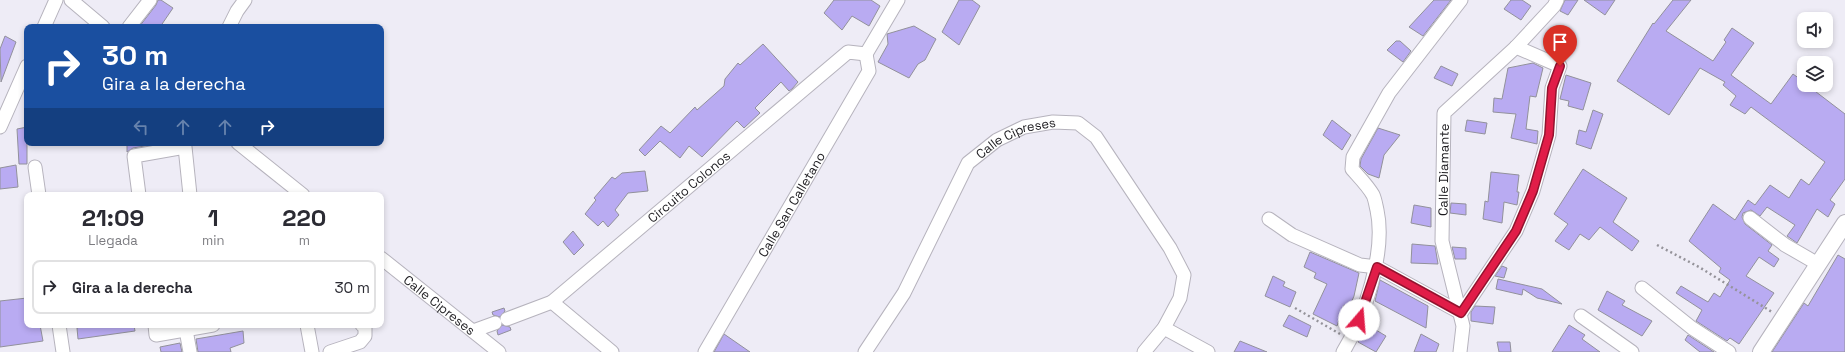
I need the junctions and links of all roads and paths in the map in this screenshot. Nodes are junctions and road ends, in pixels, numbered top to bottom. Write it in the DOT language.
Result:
graph roads {
  1 [pos="56,0"];
  2 [pos="71,0"];
  3 [pos="150,0"];
  4 [pos="246,0"];
  5 [pos="898,0"];
  6 [pos="1461,0"];
  7 [pos="1557,0"];
  8 [pos="45,24"];
  9 [pos="99,24"];
  10 [pos="131,24"];
  11 [pos="230,24"];
  12 [pos="1516,47"];
  13 [pos="866,54"];
  14 [pos="24,73"];
  15 [pos="0,126"];
  16 [pos="242,146"];
  17 [pos="35,167"];
  18 [pos="39,192"];
  19 [pos="139,192"];
  20 [pos="190,192"];
  21 [pos="298,192"];
  22 [pos="1750,218"];
  23 [pos="1269,219"];
  24 [pos="1845,223"];
  25 [pos="1657,245"];
  26 [pos="384,260"];
  27 [pos="1818,264"];
  28 [pos="1377,267"];
  29 [pos="1642,288"];
  30 [pos="552,302"];
  31 [pos="1296,308"];
  32 [pos="1461,313"];
  33 [pos="1581,316"];
  34 [pos="1783,319"];
  35 [pos="58,328"];
  36 [pos="155,328"];
  37 [pos="197,328"];
  38 [pos="308,328"];
  39 [pos="365,328"];
  40 [pos="1164,328"];
  41 [pos="186,330"];
  42 [pos="473,331"];
  43 [pos="1350,340"];
  44 [pos="62,352"];
  45 [pos="190,352"];
  46 [pos="312,352"];
  47 [pos="330,352"];
  48 [pos="499,352"];
  49 [pos="612,352"];
  50 [pos="705,352"];
  51 [pos="865,352"];
  52 [pos="1144,352"];
  53 [pos="1208,352"];
  54 [pos="1343,352"];
  55 [pos="1460,352"];
  56 [pos="1632,352"];
  57 [pos="1729,352"];
  58 [pos="1761,352"];
  1 -- 8 [label="street"];
  2 -- 9 [label="street"];
  3 -- 10 [label="street"];
  4 -- 11 [label="street"];
  5 -- 13 [label="street"];
  6 -- 28 [label="street"];
  7 -- 12 [label="street, Calle Diamante"];
  12 -- 32 [label="street, Calle Diamante"];
  12 -- 32 [label="street"];
  13 -- 30 [label="street, Circuito Colonos"];
  13 -- 50 [label="street, Calle San Calletano"];
  14 -- 15 [label="street"];
  16 -- 21 [label="street"];
  17 -- 18 [label="street"];
  19 -- 20 [label="street"];
  22 -- 27 [label="street"];
  23 -- 28 [label="street"];
  24 -- 27 [label="main road"];
  25 -- 34 [label="path"];
  26 -- 42 [label="street, Calle Cipreses"];
  27 -- 34 [label="main road"];
  28 -- 32 [label="street"];
  28 -- 43 [label="street"];
  29 -- 57 [label="street"];
  30 -- 42 [label="street, Circuito Colonos"];
  30 -- 49 [label="street"];
  31 -- 43 [label="path"];
  32 -- 55 [label="street, Calle Diamante"];
  33 -- 56 [label="street"];
  34 -- 58 [label="main road"];
  35 -- 44 [label="street"];
  36 -- 41 [label="street"];
  37 -- 41 [label="street"];
  38 -- 46 [label="street"];
  39 -- 47 [label="street"];
  40 -- 51 [label="street, Calle Cipreses"];
  40 -- 52 [label="street, Calle Cipreses"];
  40 -- 53 [label="street"];
  41 -- 45 [label="street"];
  42 -- 48 [label="street, Calle Cipreses"];
  43 -- 54 [label="street"];
}
